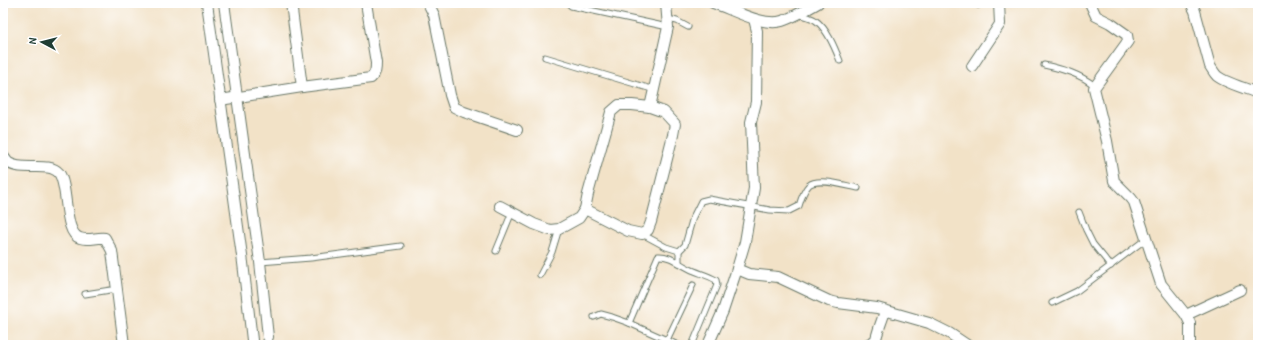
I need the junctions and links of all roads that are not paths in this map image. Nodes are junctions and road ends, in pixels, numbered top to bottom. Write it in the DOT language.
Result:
graph roads {
  1 [pos="207,3"];
  2 [pos="224,3"];
  3 [pos="291,3"];
  4 [pos="366,3"];
  5 [pos="428,3"];
  6 [pos="568,3"];
  7 [pos="666,3"];
  8 [pos="713,3"];
  9 [pos="818,3"];
  10 [pos="1000,3"];
  11 [pos="1090,3"];
  12 [pos="1191,3"];
  13 [pos="798,14"];
  14 [pos="754,19"];
  15 [pos="668,23"];
  16 [pos="688,27"];
  17 [pos="545,57"];
  18 [pos="840,61"];
  19 [pos="1044,65"];
  20 [pos="972,66"];
  21 [pos="1095,86"];
  22 [pos="302,87"];
  23 [pos="655,90"];
  24 [pos="1258,93"];
  25 [pos="238,97"];
  26 [pos="220,100"];
  27 [pos="650,107"];
  28 [pos="517,130"];
  29 [pos="3,156"];
  30 [pos="858,188"];
  31 [pos="500,206"];
  32 [pos="752,207"];
  33 [pos="585,209"];
  34 [pos="512,212"];
  35 [pos="1079,212"];
  36 [pos="560,230"];
  37 [pos="642,234"];
  38 [pos="1146,239"];
  39 [pos="401,246"];
  40 [pos="496,251"];
  41 [pos="679,251"];
  42 [pos="260,262"];
  43 [pos="679,263"];
  44 [pos="243,264"];
  45 [pos="1111,266"];
  46 [pos="737,269"];
  47 [pos="540,275"];
  48 [pos="693,285"];
  49 [pos="117,289"];
  50 [pos="1240,290"];
  51 [pos="85,294"];
  52 [pos="1052,303"];
  53 [pos="885,310"];
  54 [pos="1186,315"];
  55 [pos="594,317"];
  56 [pos="629,323"];
  57 [pos="268,337"];
  58 [pos="252,340"];
  59 [pos="667,340"];
  60 [pos="875,342"];
  61 [pos="124,345"];
  62 [pos="678,345"];
  63 [pos="691,345"];
  64 [pos="708,345"];
  65 [pos="861,345"];
  66 [pos="967,345"];
  67 [pos="1190,345"];
  1 -- 26 [label="street"];
  2 -- 25 [label="street"];
  3 -- 22 [label="street"];
  4 -- 22 [label="street"];
  5 -- 28 [label="street"];
  6 -- 15 [label="lane"];
  7 -- 15 [label="street"];
  8 -- 14 [label="street"];
  9 -- 13 [label="street"];
  10 -- 20 [label="street"];
  11 -- 21 [label="street"];
  12 -- 24 [label="street"];
  13 -- 14 [label="street"];
  13 -- 18 [label="lane"];
  14 -- 32 [label="street"];
  15 -- 16 [label="lane"];
  15 -- 23 [label="street"];
  17 -- 23 [label="lane"];
  19 -- 21 [label="lane"];
  21 -- 38 [label="street"];
  22 -- 25 [label="street"];
  23 -- 27 [label="street"];
  25 -- 26 [label="street"];
  25 -- 42 [label="street"];
  26 -- 44 [label="street"];
  27 -- 33 [label="street"];
  27 -- 37 [label="street"];
  29 -- 49 [label="street"];
  30 -- 32 [label="lane"];
  31 -- 34 [label="street"];
  32 -- 41 [label="lane"];
  32 -- 46 [label="street"];
  33 -- 36 [label="street"];
  33 -- 37 [label="street"];
  34 -- 36 [label="street"];
  34 -- 40 [label="lane"];
  35 -- 45 [label="lane"];
  36 -- 47 [label="lane"];
  37 -- 41 [label="lane"];
  38 -- 45 [label="lane"];
  38 -- 54 [label="street"];
  39 -- 42 [label="lane"];
  41 -- 43 [label="lane"];
  42 -- 44 [label="street"];
  42 -- 57 [label="street"];
  43 -- 56 [label="lane"];
  43 -- 63 [label="lane"];
  44 -- 58 [label="street"];
  45 -- 52 [label="lane"];
  46 -- 53 [label="street"];
  46 -- 64 [label="street"];
  48 -- 59 [label="lane"];
  49 -- 51 [label="lane"];
  49 -- 61 [label="street"];
  50 -- 54 [label="street"];
  53 -- 60 [label="street"];
  53 -- 66 [label="street"];
  54 -- 67 [label="street"];
  55 -- 56 [label="lane"];
  56 -- 59 [label="lane"];
  59 -- 62 [label="lane"];
  60 -- 65 [label="lane"];
}
